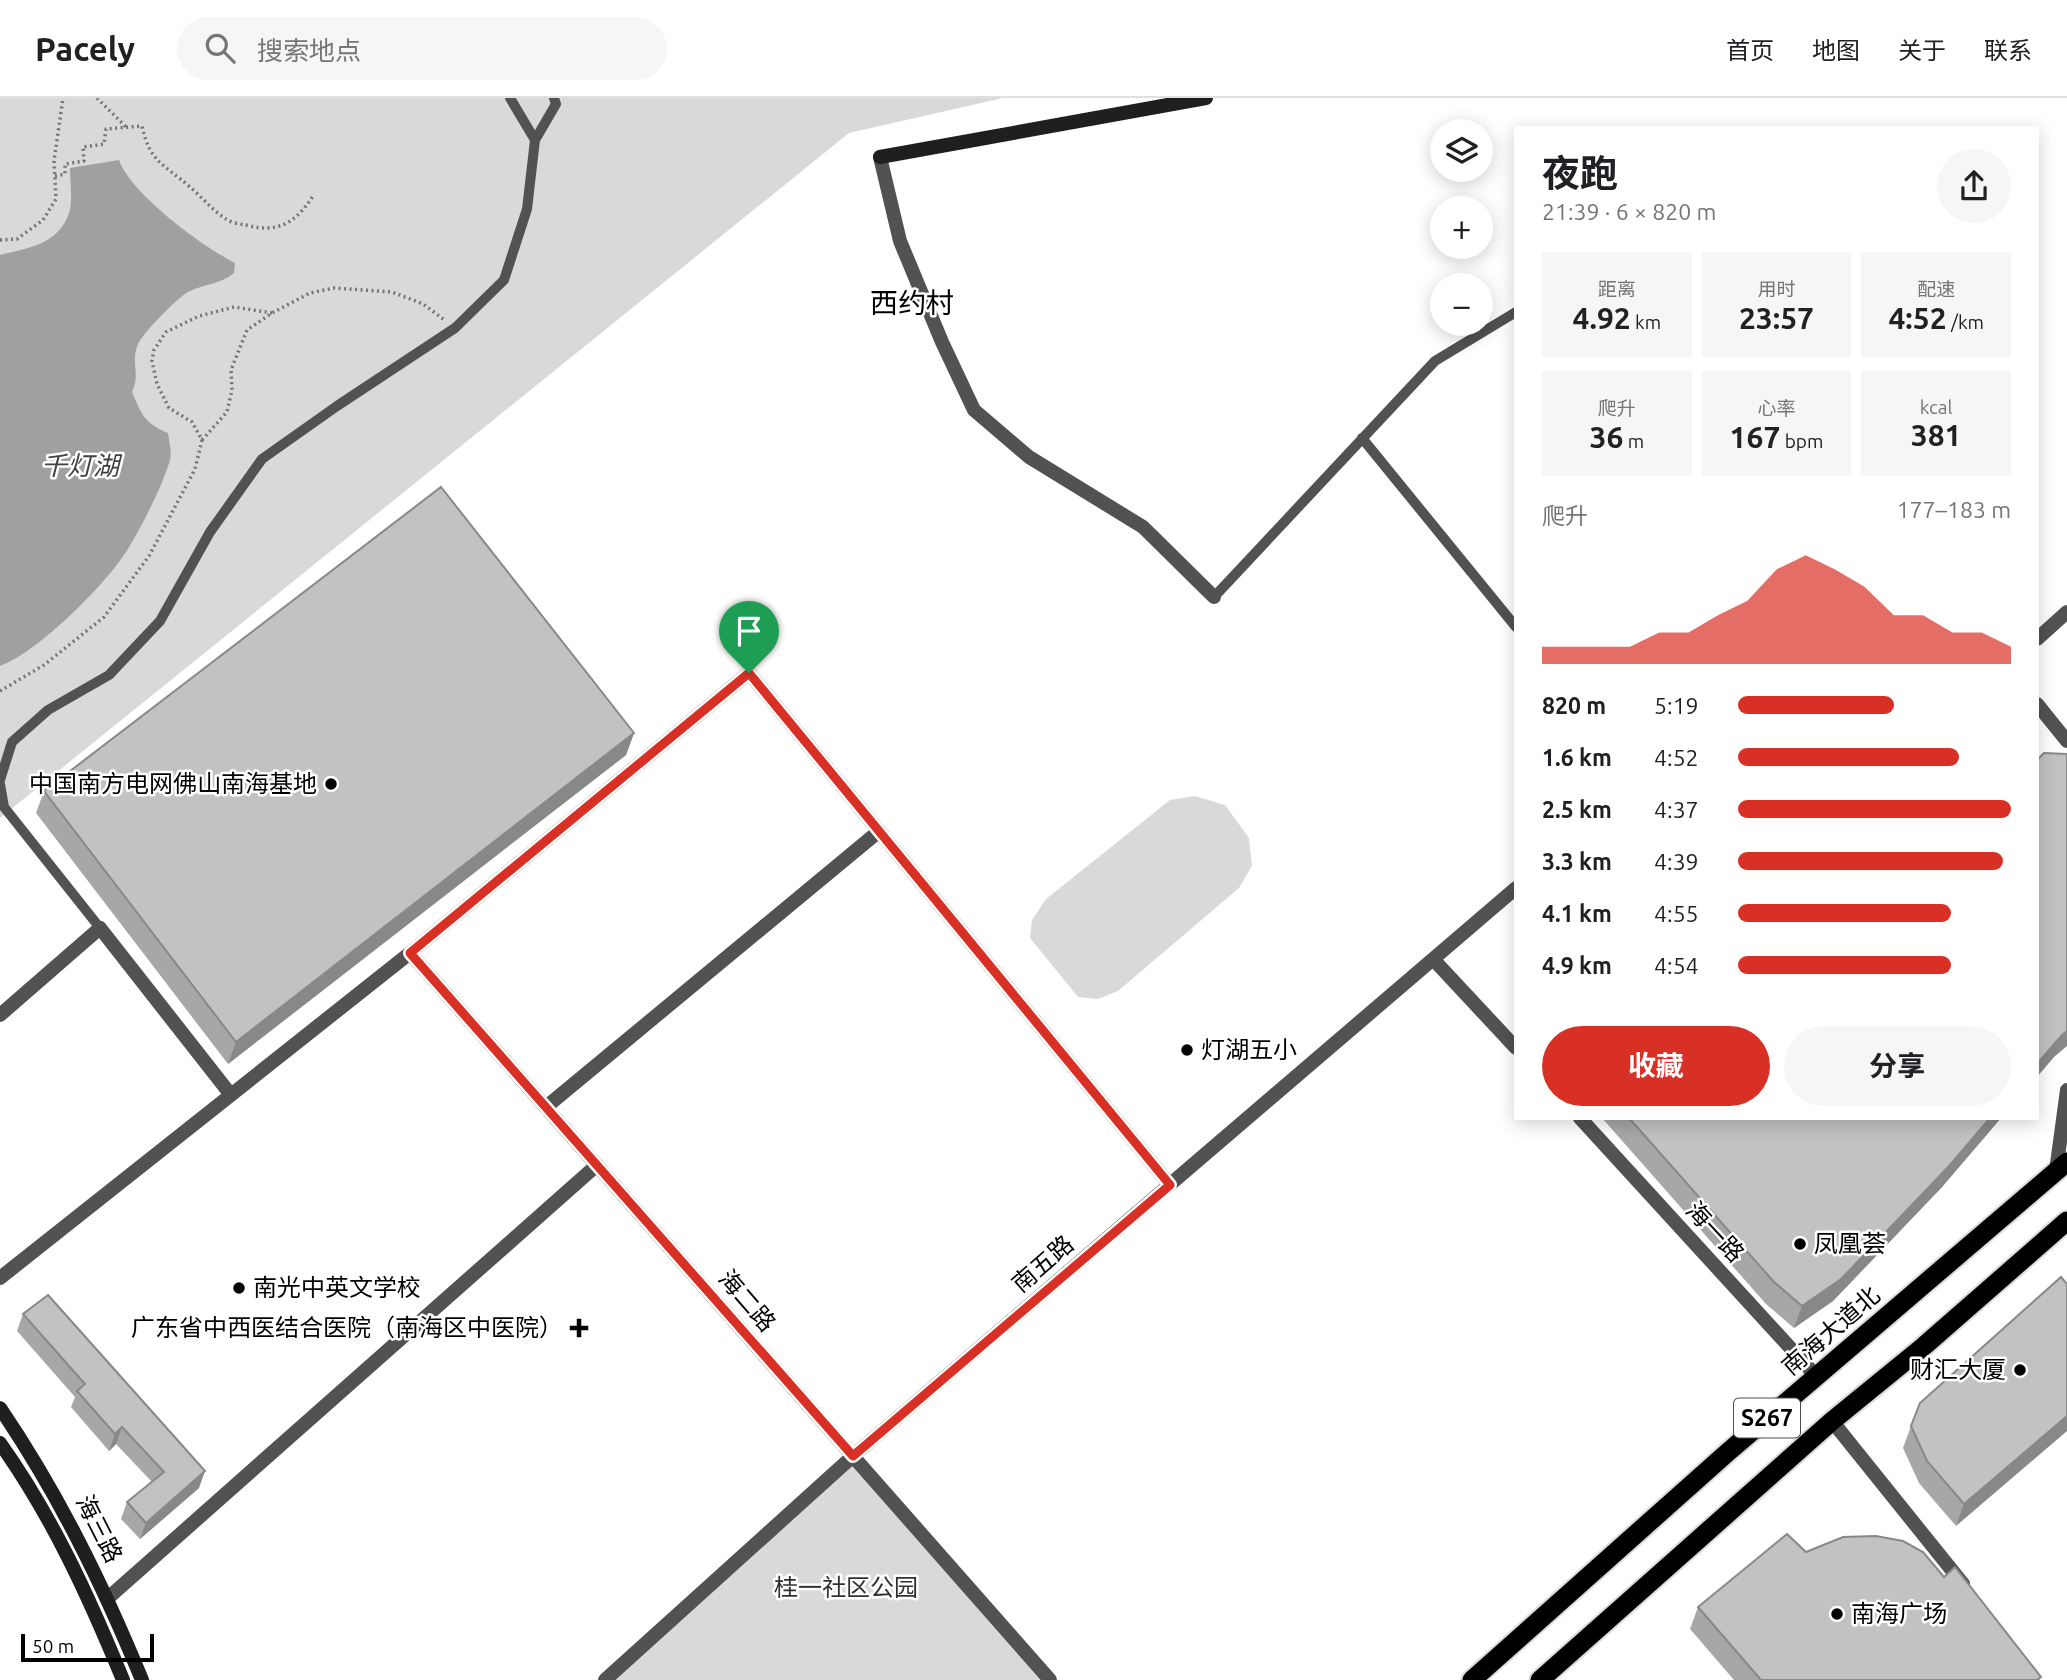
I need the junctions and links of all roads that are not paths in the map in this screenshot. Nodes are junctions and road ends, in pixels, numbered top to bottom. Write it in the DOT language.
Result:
graph roads {
  1 [pos="510,98"];
  2 [pos="554,98"];
  3 [pos="1206,98"];
  4 [pos="535,140"];
  5 [pos="880,157"];
  6 [pos="1514,313"];
  7 [pos="1362,438"];
  8 [pos="1214,597"];
  9 [pos="2067,612"];
  10 [pos="1514,625"];
  11 [pos="2039,637"];
  12 [pos="2039,706"];
  13 [pos="2067,741"];
  14 [pos="0,782"];
  15 [pos="878,832"];
  16 [pos="1514,890"];
  17 [pos="100,929"];
  18 [pos="410,953"];
  19 [pos="1433,958"];
  20 [pos="0,1015"];
  21 [pos="1514,1046"];
  22 [pos="2067,1090"];
  23 [pos="231,1095"];
  24 [pos="546,1107"];
  25 [pos="1582,1120"];
  26 [pos="597,1165"];
  27 [pos="2062,1166"];
  28 [pos="1170,1185"];
  29 [pos="2067,1221"];
  30 [pos="0,1278"];
  31 [pos="1816,1376"];
  32 [pos="0,1408"];
  33 [pos="1832,1421"];
  34 [pos="0,1443"];
  35 [pos="853,1456"];
  36 [pos="1971,1594"];
  37 [pos="108,1598"];
  38 [pos="124,1680"];
  39 [pos="142,1680"];
  40 [pos="605,1680"];
  41 [pos="1050,1680"];
  42 [pos="1472,1680"];
  43 [pos="1540,1680"];
  1 -- 4 [label="lane"];
  2 -- 4 [label="lane"];
  3 -- 5 [label="main road"];
  4 -- 14 [label="lane"];
  5 -- 8 [label="street"];
  6 -- 7 [label="lane"];
  7 -- 8 [label="lane"];
  7 -- 10 [label="lane"];
  9 -- 11 [label="street"];
  12 -- 13 [label="street"];
  14 -- 17 [label="lane"];
  15 -- 18 [label="street"];
  15 -- 24 [label="street"];
  15 -- 28 [label="street"];
  16 -- 19 [label="street, 南五路"];
  17 -- 20 [label="street"];
  17 -- 23 [label="street"];
  18 -- 23 [label="street"];
  18 -- 24 [label="street, 海二路"];
  19 -- 21 [label="street"];
  19 -- 28 [label="street, 南五路"];
  22 -- 27 [label="street"];
  23 -- 30 [label="street"];
  24 -- 26 [label="street, 海二路"];
  25 -- 31 [label="street, 海一路"];
  26 -- 35 [label="street, 海二路"];
  26 -- 37 [label="street"];
  27 -- 31 [label="highway, 南海大道北 / S267"];
  28 -- 35 [label="street, 南五路"];
  29 -- 33 [label="highway, S267"];
  31 -- 42 [label="highway, 南海大道北 / S267"];
  32 -- 37 [label="main road, 海三路"];
  33 -- 36 [label="street"];
  33 -- 43 [label="highway, S267"];
  34 -- 38 [label="main road, 海三路"];
  35 -- 40 [label="street, 南五路"];
  35 -- 41 [label="street, 海二路"];
  37 -- 39 [label="main road, 海三路"];
}
